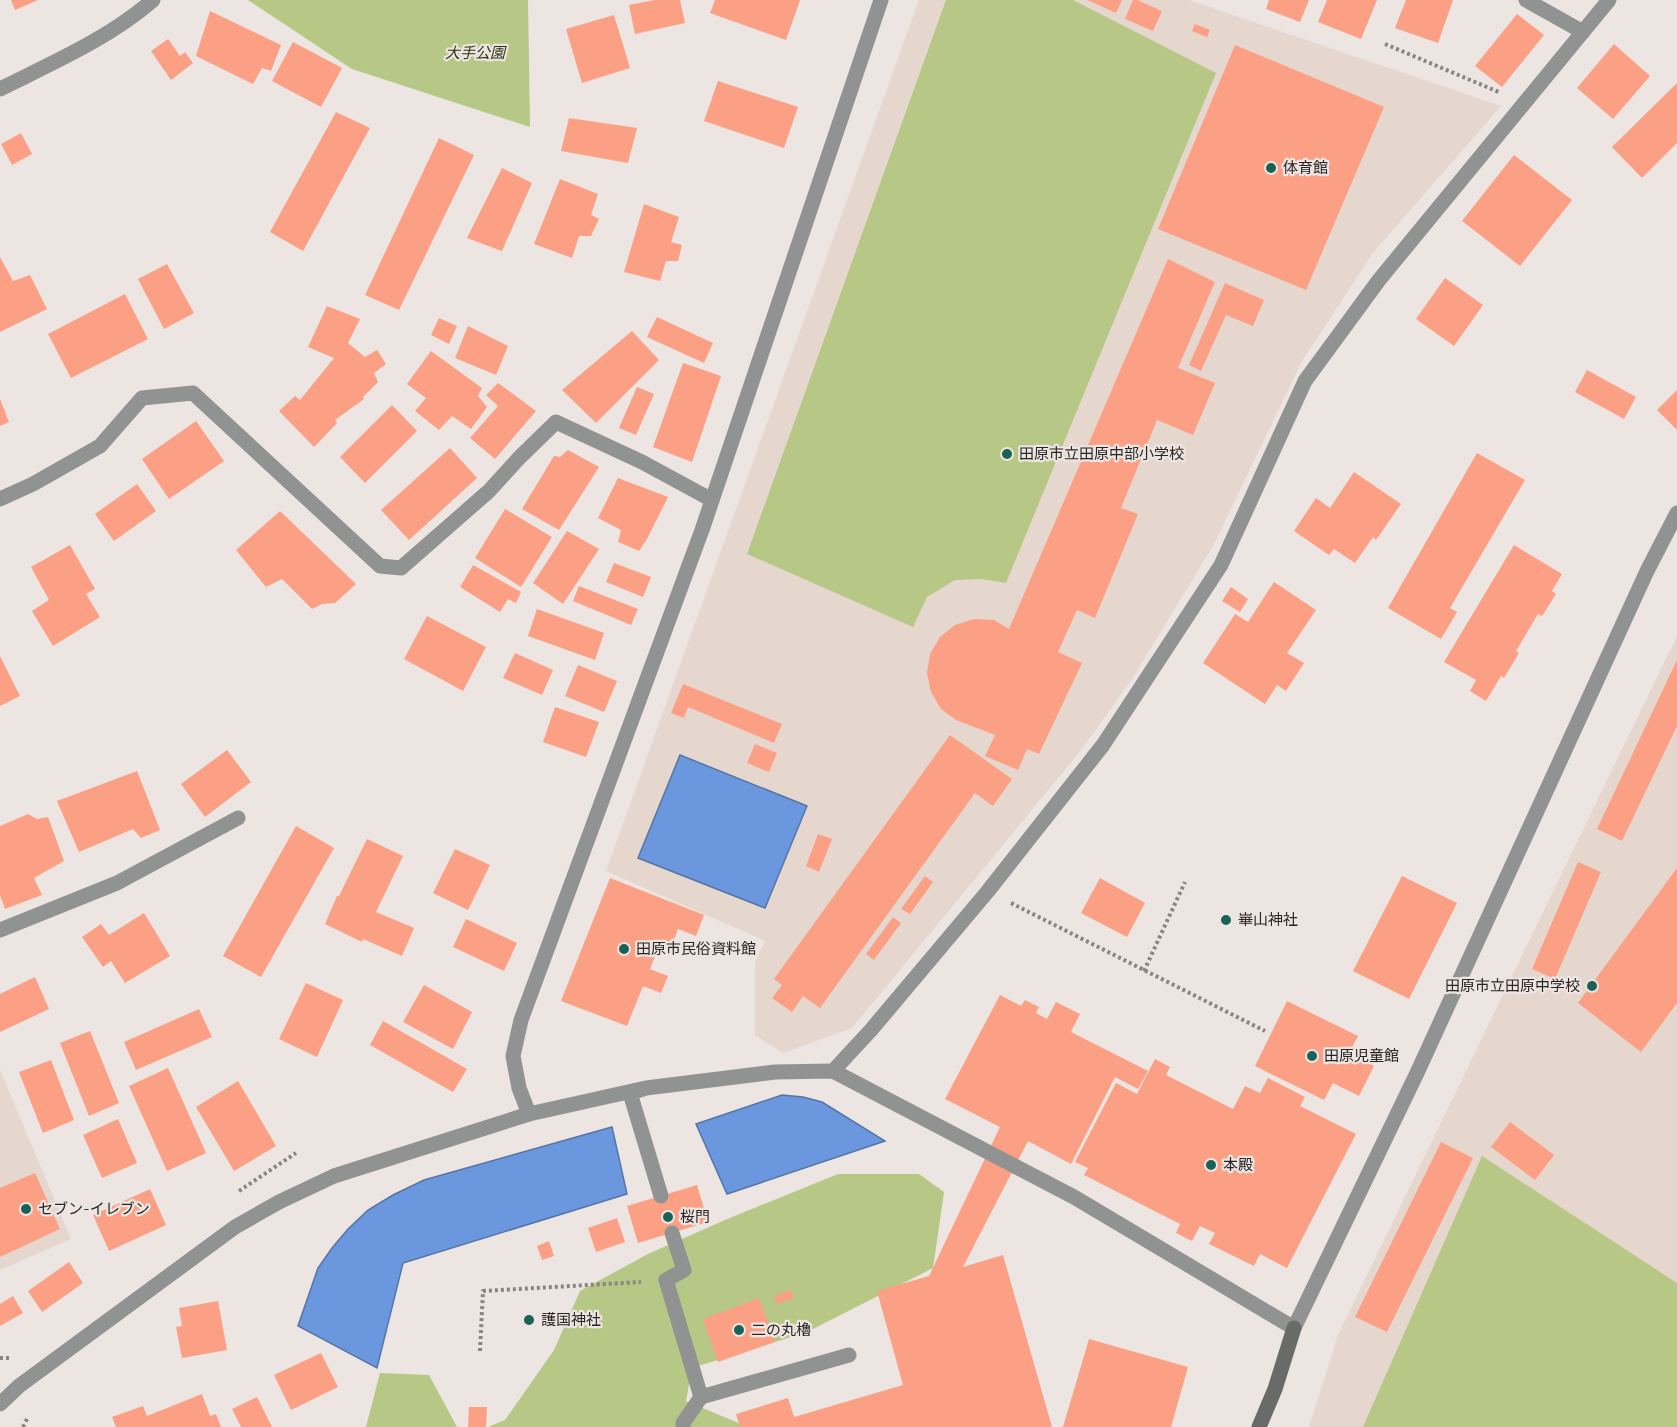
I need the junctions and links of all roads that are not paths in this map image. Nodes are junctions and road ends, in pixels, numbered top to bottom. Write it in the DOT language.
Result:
graph roads {
  1 [pos="153,0"];
  2 [pos="881,0"];
  3 [pos="1526,0"];
  4 [pos="1609,0"];
  5 [pos="1583,32"];
  6 [pos="0,89"];
  7 [pos="0,499"];
  8 [pos="712,500"];
  9 [pos="1677,513"];
  10 [pos="238,818"];
  11 [pos="0,930"];
  12 [pos="833,1071"];
  13 [pos="646,1088"];
  14 [pos="529,1114"];
  15 [pos="661,1196"];
  16 [pos="672,1233"];
  17 [pos="1294,1328"];
  18 [pos="849,1355"];
  19 [pos="701,1397"];
  20 [pos="0,1404"];
  21 [pos="683,1427"];
  22 [pos="1259,1427"];
  1 -- 6 [label="street"];
  2 -- 8 [label="street"];
  3 -- 5 [label="street"];
  4 -- 5 [label="street"];
  5 -- 12 [label="street"];
  7 -- 8 [label="street"];
  8 -- 14 [label="street"];
  9 -- 17 [label="street"];
  10 -- 11 [label="street"];
  12 -- 13 [label="street"];
  12 -- 17 [label="street"];
  13 -- 14 [label="street"];
  13 -- 15 [label="street"];
  14 -- 20 [label="street"];
  16 -- 19 [label="street"];
  17 -- 22 [label="street"];
  18 -- 19 [label="street"];
  19 -- 21 [label="street"];
}
